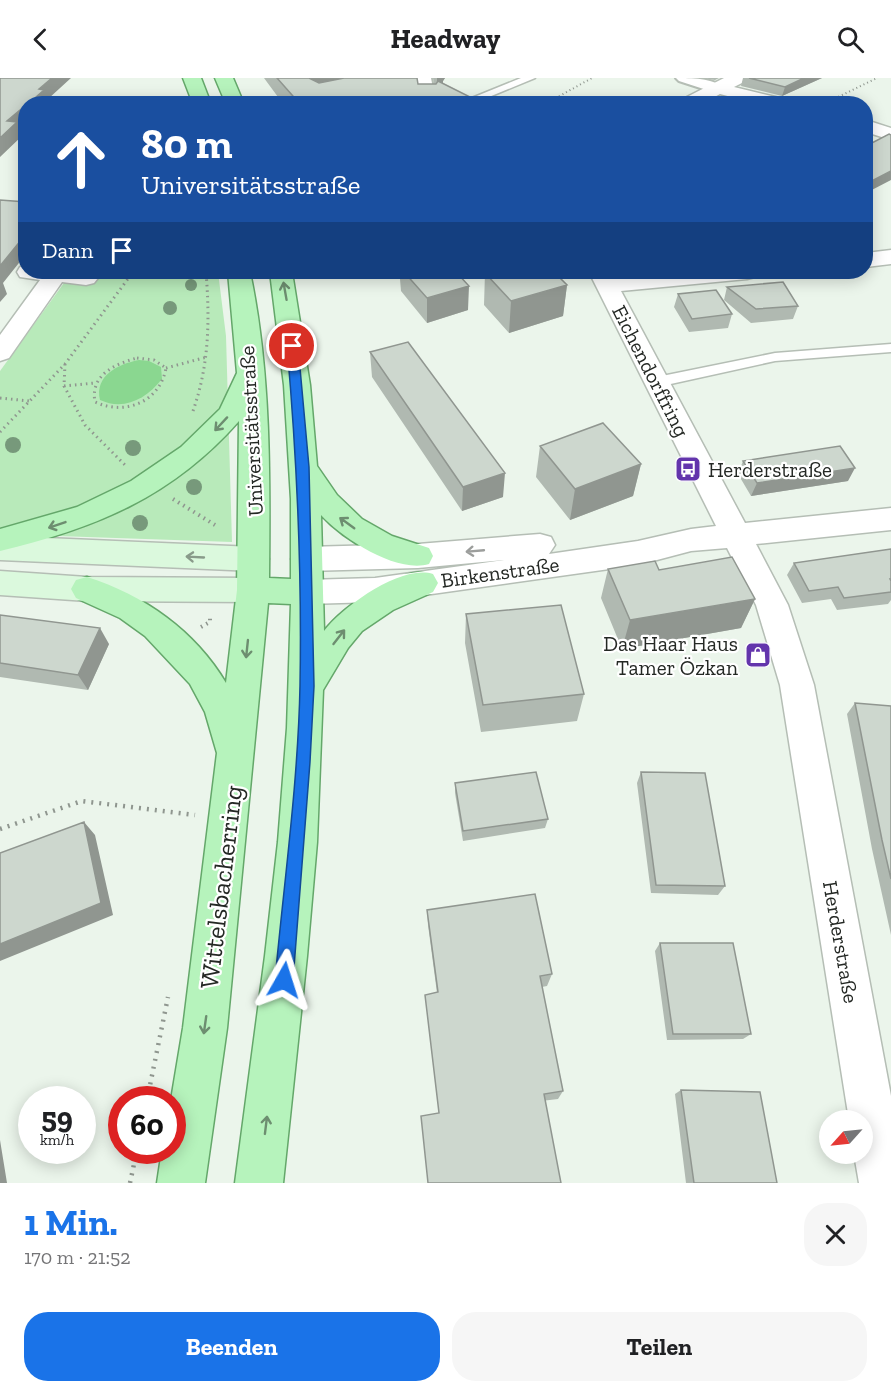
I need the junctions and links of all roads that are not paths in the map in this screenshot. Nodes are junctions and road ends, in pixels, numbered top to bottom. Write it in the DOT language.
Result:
graph roads {
  1 [pos="192,78"];
  2 [pos="224,78"];
  3 [pos="423,78"];
  4 [pos="530,78"];
  5 [pos="684,78"];
  6 [pos="738,78"];
  7 [pos="716,88"];
  8 [pos="199,96"];
  9 [pos="232,96"];
  10 [pos="426,96"];
  11 [pos="483,96"];
  12 [pos="702,96"];
  13 [pos="749,96"];
  14 [pos="873,128"];
  15 [pos="891,134"];
  16 [pos="891,257"];
  17 [pos="873,259"];
  18 [pos="53,279"];
  19 [pos="239,279"];
  20 [pos="282,279"];
  21 [pos="605,279"];
  22 [pos="891,348"];
  23 [pos="0,353"];
  24 [pos="250,374"];
  25 [pos="657,382"];
  26 [pos="304,467"];
  27 [pos="891,519"];
  28 [pos="734,534"];
  29 [pos="0,540"];
  30 [pos="0,548"];
  31 [pos="306,559"];
  32 [pos="420,570"];
  33 [pos="253,575"];
  34 [pos="0,583"];
  35 [pos="87,589"];
  36 [pos="307,592"];
  37 [pos="307,686"];
  38 [pos="236,758"];
  39 [pos="181,1183"];
  40 [pos="259,1183"];
  41 [pos="883,1183"];
  1 -- 8 [label="main road"];
  2 -- 9 [label="main road"];
  3 -- 10 [label="street"];
  4 -- 11 [label="lane"];
  5 -- 7 [label="street"];
  6 -- 7 [label="street"];
  7 -- 12 [label="street"];
  7 -- 13 [label="street"];
  14 -- 15 [label="street"];
  16 -- 17 [label="street"];
  18 -- 23 [label="street"];
  19 -- 24 [label="main road, Universitätsstraße"];
  26 -- 20 [label="main road, one-way"];
  21 -- 25 [label="street, Eichendorffring"];
  22 -- 25 [label="lane"];
  24 -- 29 [label="main road, one-way"];
  24 -- 33 [label="main road, Universitätsstraße"];
  25 -- 28 [label="street, Eichendorffring"];
  26 -- 31 [label="main road"];
  32 -- 26 [label="main road, one-way"];
  27 -- 28 [label="street, Birkenstraße"];
  28 -- 32 [label="street, Birkenstraße"];
  28 -- 41 [label="street, Herderstraße"];
  33 -- 30 [label="main road, one-way"];
  31 -- 32 [label="street, Birkenstraße"];
  31 -- 33 [label="main road"];
  31 -- 36 [label="main road"];
  32 -- 36 [label="street, Birkenstraße"];
  37 -- 32 [label="main road, one-way"];
  33 -- 35 [label="main road"];
  33 -- 36 [label="main road"];
  33 -- 38 [label="main road, Wittelsbacherring, one-way"];
  34 -- 35 [label="main road"];
  35 -- 38 [label="main road"];
  36 -- 37 [label="main road"];
  40 -- 37 [label="main road, one-way"];
  38 -- 39 [label="main road, Wittelsbacherring, one-way"];
}
